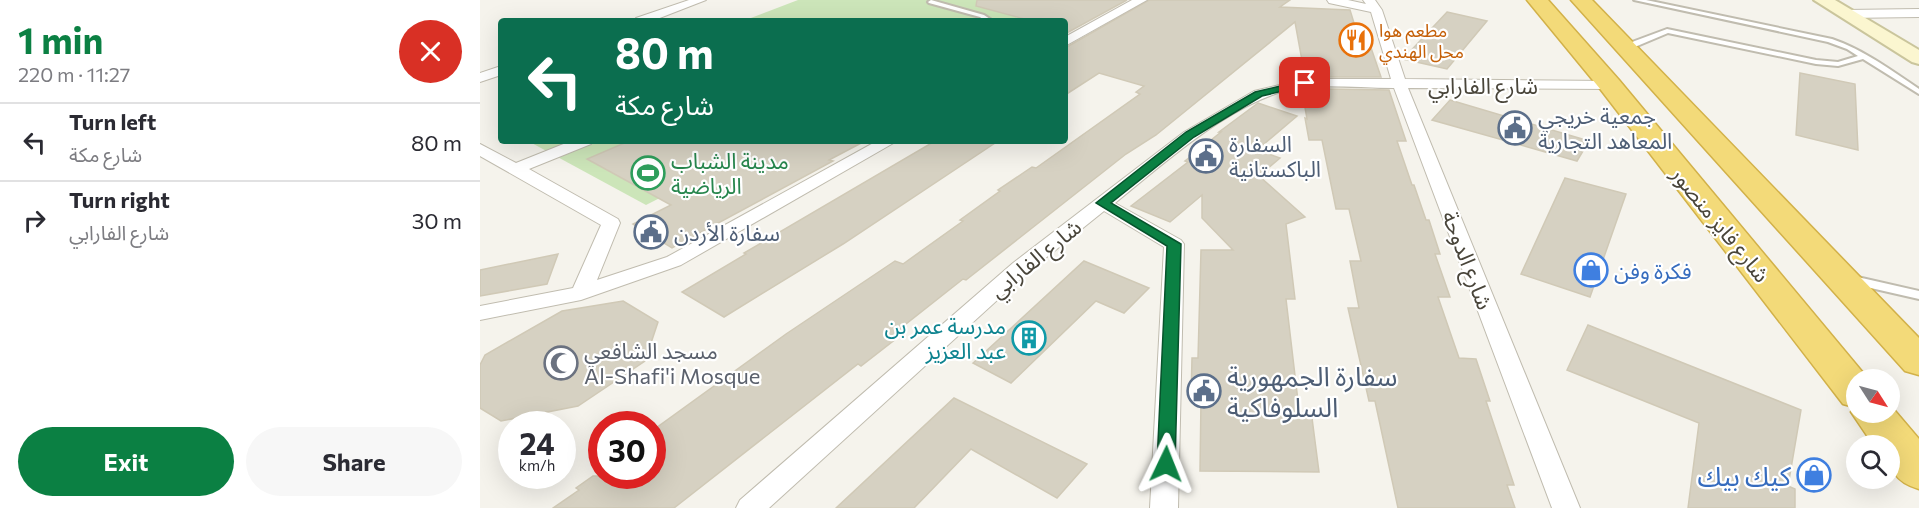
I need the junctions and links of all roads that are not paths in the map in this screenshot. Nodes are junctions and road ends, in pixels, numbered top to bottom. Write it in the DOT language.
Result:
graph roads {
  1 [pos="700,0"];
  2 [pos="1141,0"];
  3 [pos="1333,0"];
  4 [pos="1537,0"];
  5 [pos="1581,0"];
  6 [pos="1636,0"];
  7 [pos="1823,0"];
  8 [pos="931,2"];
  9 [pos="1372,5"];
  10 [pos="1919,13"];
  11 [pos="1859,14"];
  12 [pos="649,18"];
  13 [pos="985,18"];
  14 [pos="1919,21"];
  15 [pos="1068,40"];
  16 [pos="1919,45"];
  17 [pos="1627,47"];
  18 [pos="1865,56"];
  19 [pos="1919,58"];
  20 [pos="498,71"];
  21 [pos="480,78"];
  22 [pos="1400,85"];
  23 [pos="1610,85"];
  24 [pos="1919,92"];
  25 [pos="578,144"];
  26 [pos="884,144"];
  27 [pos="480,149"];
  28 [pos="515,169"];
  29 [pos="1102,203"];
  30 [pos="1835,276"];
  31 [pos="581,293"];
  32 [pos="1919,296"];
  33 [pos="480,313"];
  34 [pos="1919,361"];
  35 [pos="1846,379"];
  36 [pos="1881,423"];
  37 [pos="1919,471"];
  38 [pos="750,508"];
  39 [pos="1164,508"];
  40 [pos="1566,508"];
  1 -- 12 [label="street"];
  2 -- 15 [label="street"];
  3 -- 9 [label="street"];
  4 -- 23 [label="highway, شارع فايز منصور"];
  5 -- 17 [label="highway, شارع فايز منصور"];
  6 -- 18 [label="lane"];
  7 -- 11 [label="main road"];
  8 -- 13 [label="lane"];
  9 -- 22 [label="street, شارع الدوحة"];
  10 -- 11 [label="street"];
  11 -- 14 [label="street"];
  11 -- 16 [label="main road"];
  11 -- 19 [label="main road"];
  17 -- 18 [label="lane"];
  17 -- 30 [label="highway, شارع فايز منصور"];
  18 -- 24 [label="lane"];
  20 -- 21 [label="street"];
  22 -- 23 [label="street, شارع الفارابي"];
  22 -- 29 [label="street, شارع الفارابي"];
  22 -- 40 [label="street, شارع الدوحة"];
  23 -- 35 [label="highway, شارع فايز منصور"];
  25 -- 28 [label="street"];
  26 -- 31 [label="street"];
  27 -- 28 [label="street"];
  28 -- 31 [label="street"];
  29 -- 38 [label="street, شارع الفارابي"];
  29 -- 39 [label="street"];
  30 -- 32 [label="lane"];
  30 -- 34 [label="highway, شارع فايز منصور"];
  31 -- 33 [label="street"];
  36 -- 37 [label="highway"];
}
